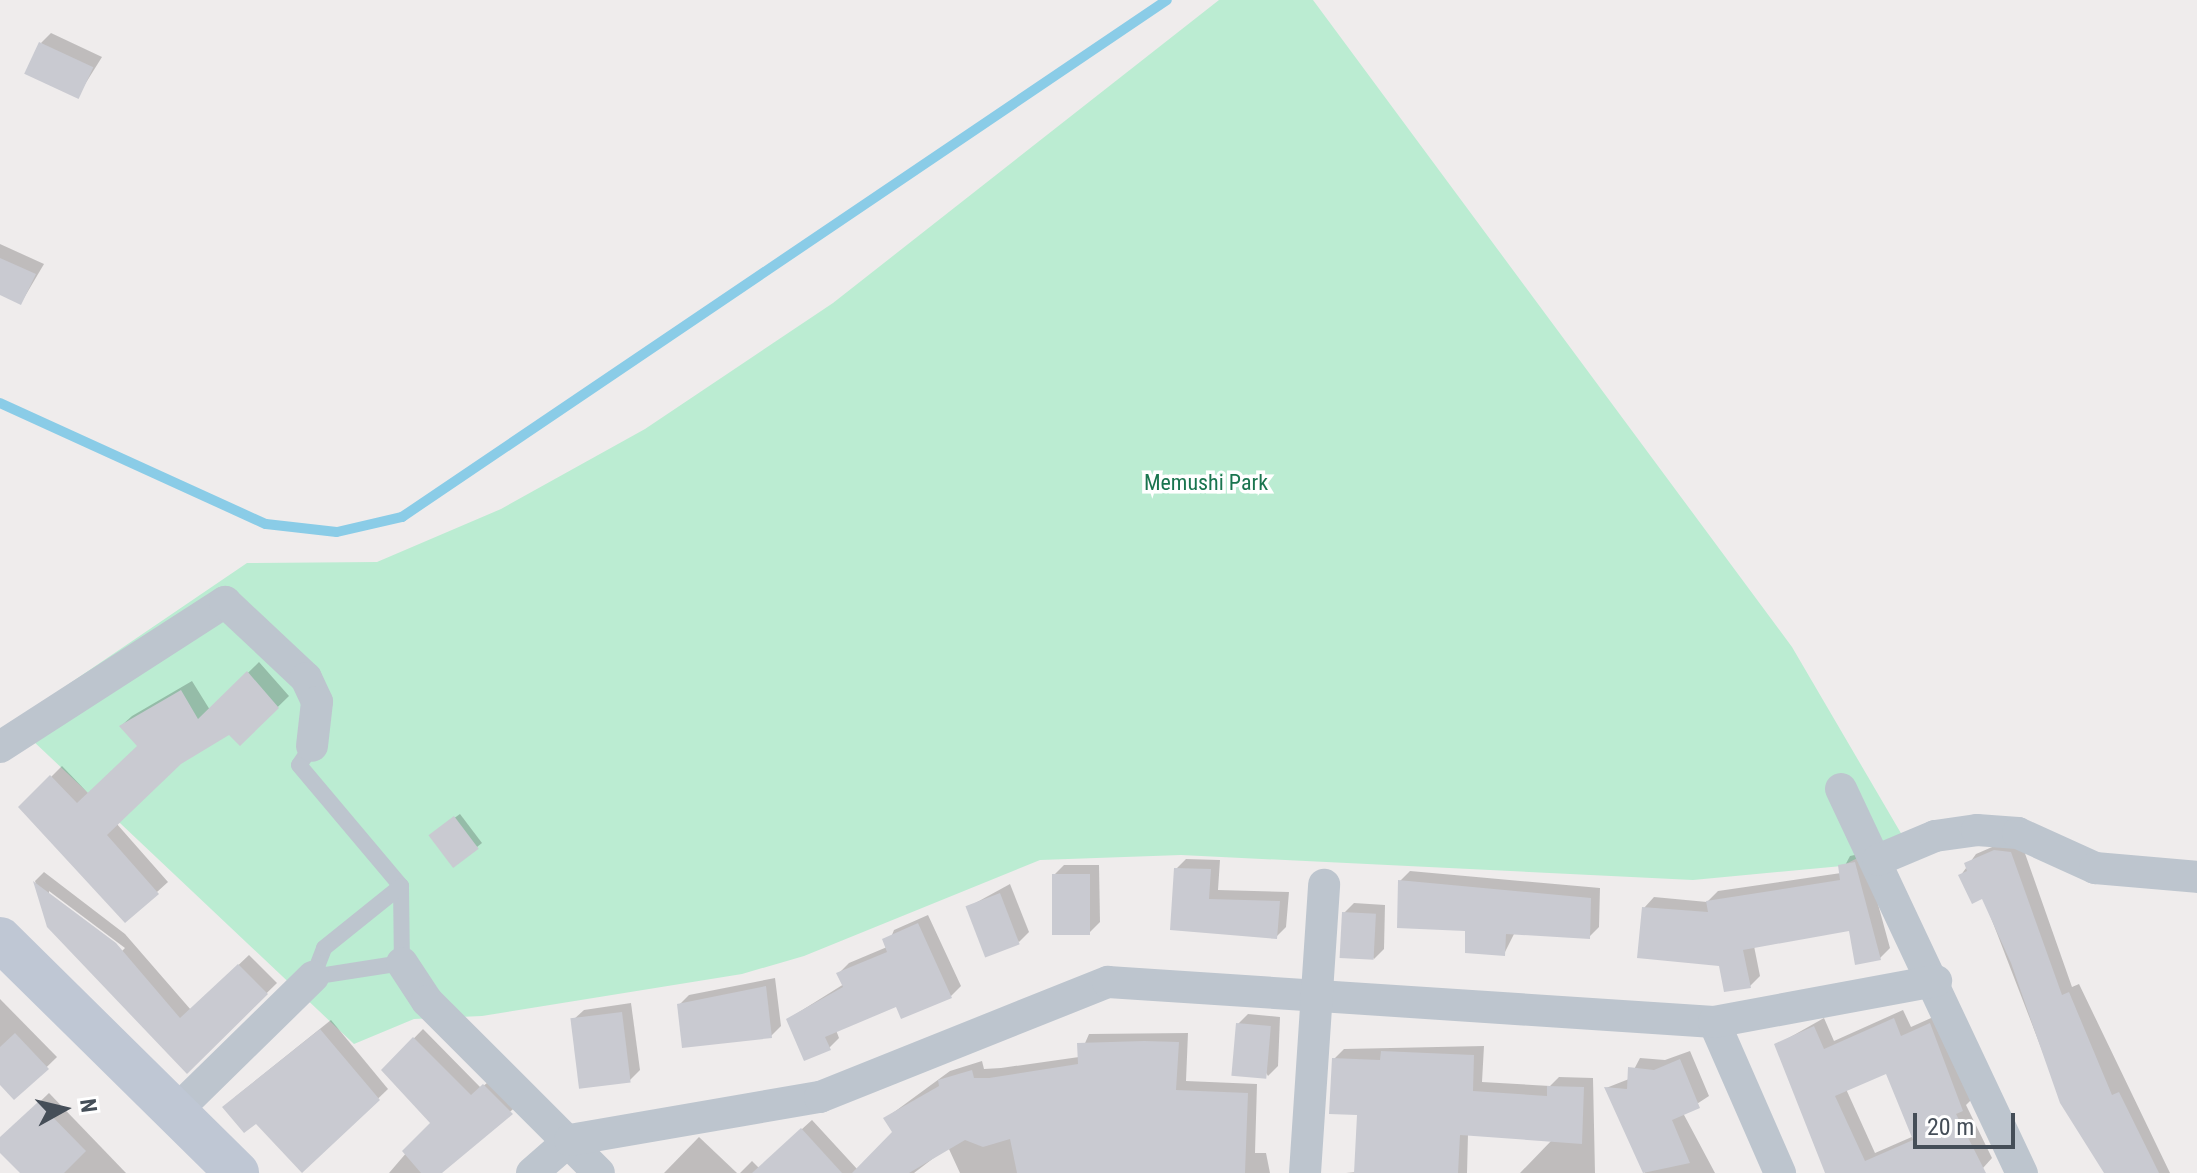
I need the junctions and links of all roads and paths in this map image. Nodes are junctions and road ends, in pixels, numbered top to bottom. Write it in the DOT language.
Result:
graph roads {
  1 [pos="3,745"];
  2 [pos="312,746"];
  3 [pos="1841,789"];
  4 [pos="1878,860"];
  5 [pos="2197,877"];
  6 [pos="1324,885"];
  7 [pos="401,886"];
  8 [pos="0,939"];
  9 [pos="402,963"];
  10 [pos="313,977"];
  11 [pos="1936,981"];
  12 [pos="1321,997"];
  13 [pos="1714,1022"];
  14 [pos="176,1111"];
  15 [pos="570,1140"];
  16 [pos="237,1173"];
  17 [pos="532,1173"];
  18 [pos="599,1173"];
  19 [pos="1305,1173"];
  20 [pos="1780,1173"];
  21 [pos="2022,1173"];
  1 -- 2 [label="street"];
  2 -- 7 [label="lane"];
  3 -- 4 [label="street"];
  4 -- 5 [label="street"];
  4 -- 11 [label="street"];
  6 -- 12 [label="street"];
  7 -- 9 [label="lane"];
  7 -- 10 [label="lane"];
  8 -- 14 [label="street"];
  9 -- 10 [label="lane"];
  9 -- 15 [label="street"];
  10 -- 14 [label="street"];
  11 -- 13 [label="street"];
  11 -- 21 [label="street"];
  12 -- 13 [label="street"];
  12 -- 15 [label="street"];
  12 -- 19 [label="street"];
  13 -- 20 [label="street"];
  14 -- 16 [label="street"];
  15 -- 17 [label="street"];
  15 -- 18 [label="street"];
}
